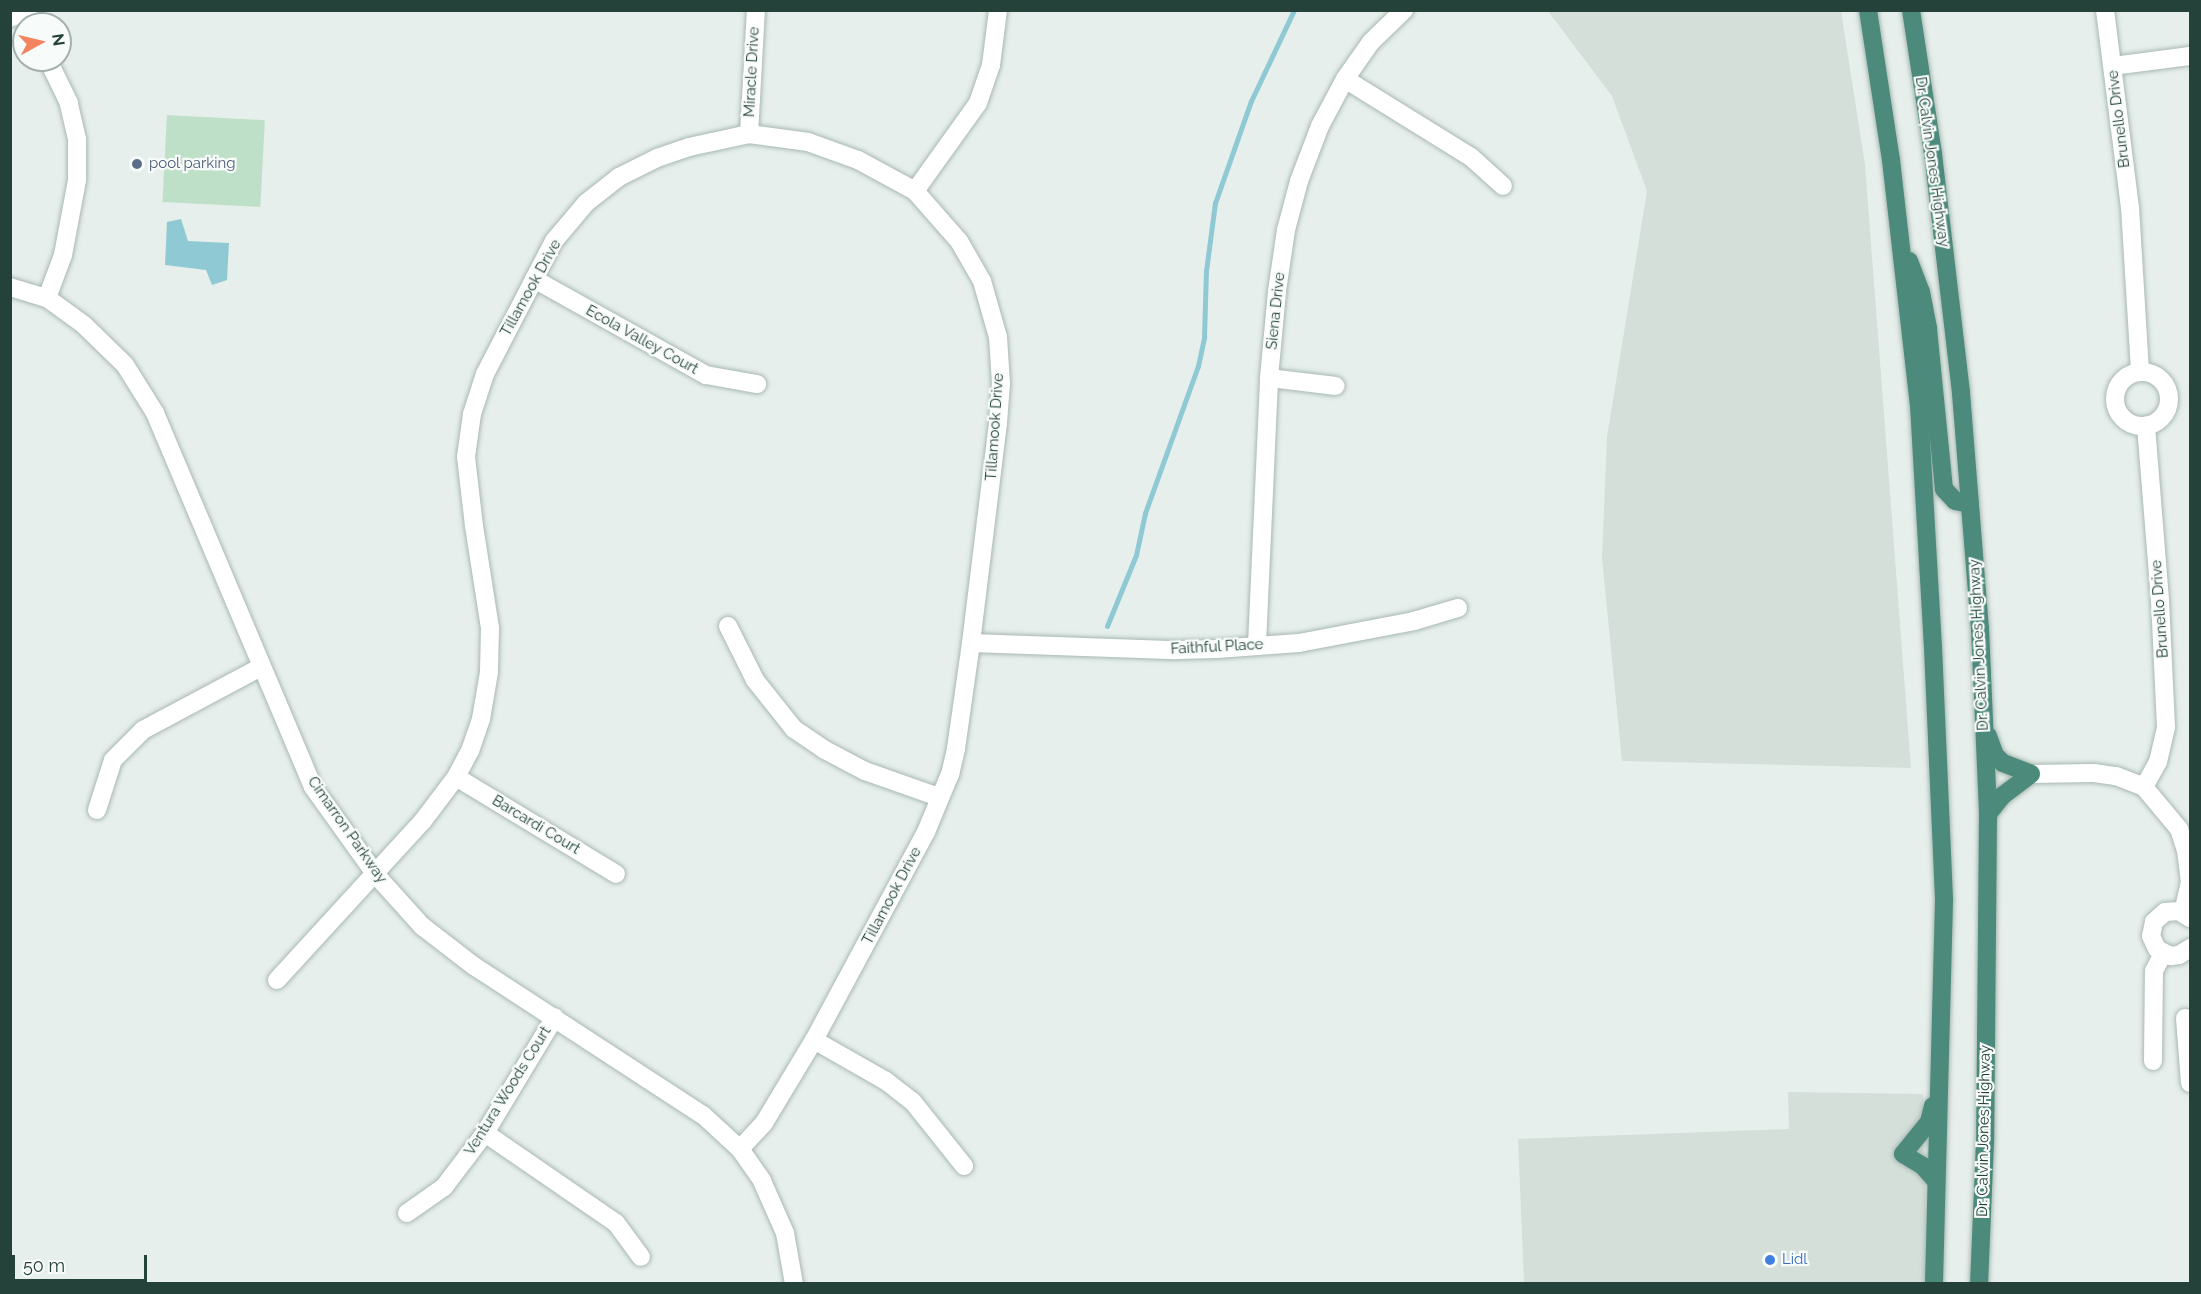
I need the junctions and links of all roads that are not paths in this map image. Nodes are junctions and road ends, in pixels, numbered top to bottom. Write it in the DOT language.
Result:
graph roads {
  1 [pos="756,10"];
  2 [pos="998,10"];
  3 [pos="1404,10"];
  4 [pos="1868,10"];
  5 [pos="1911,10"];
  6 [pos="2105,10"];
  7 [pos="2190,56"];
  8 [pos="2113,66"];
  9 [pos="54,72"];
  10 [pos="1345,79"];
  11 [pos="749,135"];
  12 [pos="1503,186"];
  13 [pos="915,191"];
  14 [pos="1900,240"];
  15 [pos="534,279"];
  16 [pos="10,288"];
  17 [pos="47,298"];
  18 [pos="2140,372"];
  19 [pos="1269,378"];
  20 [pos="757,384"];
  21 [pos="1336,386"];
  22 [pos="2146,426"];
  23 [pos="1970,504"];
  24 [pos="1458,608"];
  25 [pos="728,626"];
  26 [pos="971,643"];
  27 [pos="1257,645"];
  28 [pos="261,667"];
  29 [pos="1984,727"];
  30 [pos="2031,774"];
  31 [pos="456,777"];
  32 [pos="2144,787"];
  33 [pos="939,797"];
  34 [pos="97,810"];
  35 [pos="1988,814"];
  36 [pos="616,874"];
  37 [pos="376,875"];
  38 [pos="2187,915"];
  39 [pos="2190,948"];
  40 [pos="2163,953"];
  41 [pos="277,980"];
  42 [pos="555,1017"];
  43 [pos="2185,1018"];
  44 [pos="814,1040"];
  45 [pos="2153,1061"];
  46 [pos="2190,1083"];
  47 [pos="1938,1086"];
  48 [pos="485,1133"];
  49 [pos="740,1149"];
  50 [pos="964,1166"];
  51 [pos="1936,1181"];
  52 [pos="407,1213"];
  53 [pos="641,1257"];
  54 [pos="794,1284"];
  55 [pos="1934,1284"];
  56 [pos="1979,1284"];
  1 -- 11 [label="street, Miracle Drive"];
  2 -- 13 [label="street"];
  3 -- 10 [label="street, Siena Drive"];
  4 -- 14 [label="highway"];
  5 -- 23 [label="highway, Dr. Calvin Jones Highway"];
  6 -- 8 [label="street, Brunello Drive"];
  7 -- 8 [label="street"];
  8 -- 18 [label="street, Brunello Drive"];
  9 -- 17 [label="street"];
  10 -- 12 [label="street"];
  10 -- 19 [label="street, Siena Drive"];
  11 -- 13 [label="street, Tillamook Drive"];
  11 -- 15 [label="street, Tillamook Drive"];
  13 -- 26 [label="street, Tillamook Drive"];
  14 -- 23 [label="highway"];
  14 -- 47 [label="highway"];
  15 -- 20 [label="street, Ecola Valley Court"];
  15 -- 31 [label="street, Tillamook Drive"];
  16 -- 17 [label="street, Cimarron Parkway"];
  17 -- 28 [label="street, Cimarron Parkway"];
  18 -- 22 [label="street"];
  18 -- 22 [label="street"];
  19 -- 21 [label="street"];
  19 -- 27 [label="street, Siena Drive"];
  22 -- 32 [label="street, Brunello Drive"];
  23 -- 29 [label="highway, Dr. Calvin Jones Highway"];
  24 -- 27 [label="street, Faithful Place"];
  25 -- 33 [label="street"];
  26 -- 27 [label="street, Faithful Place"];
  26 -- 33 [label="street, Tillamook Drive"];
  28 -- 34 [label="street"];
  28 -- 37 [label="street, Cimarron Parkway"];
  29 -- 30 [label="highway"];
  29 -- 35 [label="highway, Dr. Calvin Jones Highway"];
  30 -- 32 [label="street"];
  30 -- 35 [label="highway"];
  31 -- 36 [label="street, Barcardi Court"];
  31 -- 37 [label="street, Tillamook Drive"];
  32 -- 38 [label="street"];
  33 -- 44 [label="street, Tillamook Drive"];
  35 -- 56 [label="highway, Dr. Calvin Jones Highway"];
  37 -- 41 [label="street, Tillamook Drive"];
  37 -- 42 [label="street, Cimarron Parkway"];
  38 -- 40 [label="street"];
  39 -- 40 [label="street"];
  40 -- 45 [label="street"];
  42 -- 48 [label="street, Ventura Woods Court"];
  42 -- 49 [label="street, Cimarron Parkway"];
  43 -- 46 [label="street"];
  44 -- 49 [label="street, Tillamook Drive"];
  44 -- 50 [label="street"];
  47 -- 51 [label="highway"];
  47 -- 51 [label="highway"];
  48 -- 52 [label="street, Ventura Woods Court"];
  48 -- 53 [label="street"];
  49 -- 54 [label="street, Cimarron Parkway"];
  51 -- 55 [label="highway"];
}
